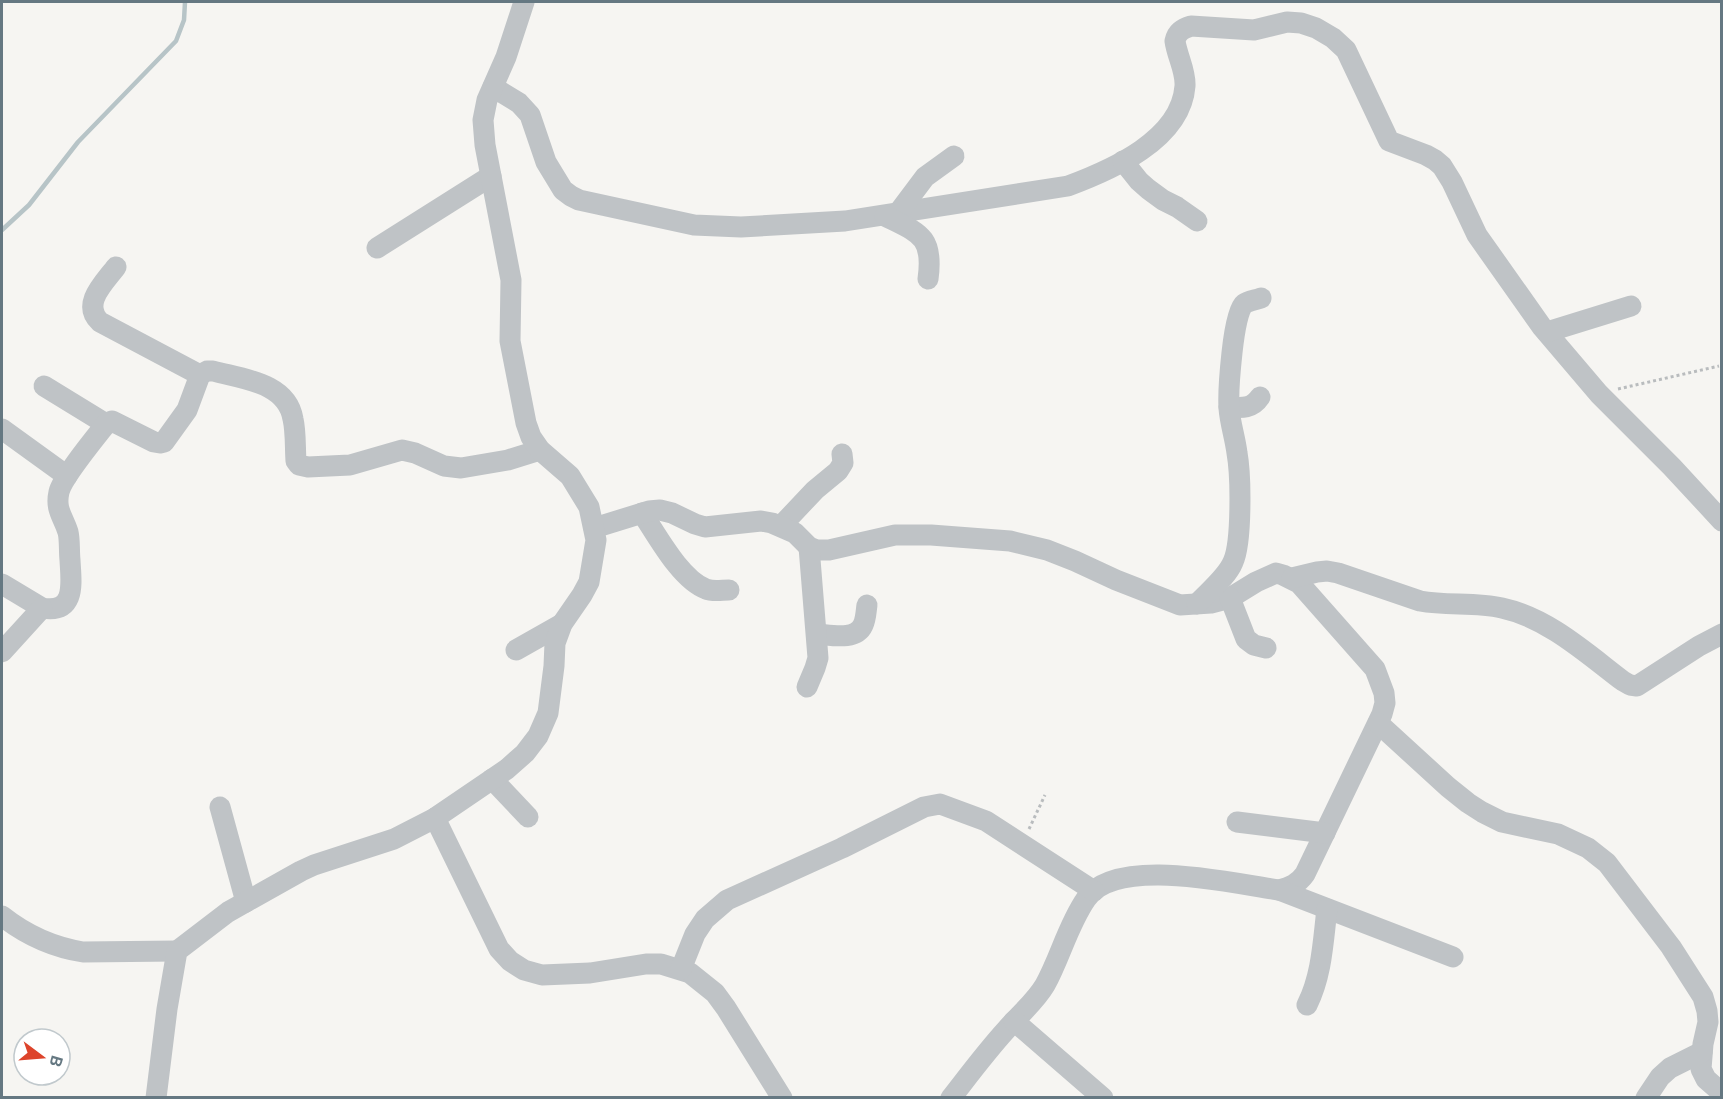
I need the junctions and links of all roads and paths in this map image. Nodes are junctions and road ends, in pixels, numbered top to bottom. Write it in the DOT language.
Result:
graph roads {
  1 [pos="524,2"];
  2 [pos="493,87"];
  3 [pos="954,156"];
  4 [pos="1124,161"];
  5 [pos="491,176"];
  6 [pos="892,214"];
  7 [pos="1197,221"];
  8 [pos="376,248"];
  9 [pos="116,267"];
  10 [pos="928,279"];
  11 [pos="1261,298"];
  12 [pos="1631,306"];
  13 [pos="1547,332"];
  14 [pos="1719,366"];
  15 [pos="200,375"];
  16 [pos="44,386"];
  17 [pos="1599,394"];
  18 [pos="1260,397"];
  19 [pos="1229,407"];
  20 [pos="106,424"];
  21 [pos="2,429"];
  22 [pos="540,450"];
  23 [pos="842,454"];
  24 [pos="68,476"];
  25 [pos="642,513"];
  26 [pos="1722,520"];
  27 [pos="781,526"];
  28 [pos="594,528"];
  29 [pos="809,547"];
  30 [pos="1292,578"];
  31 [pos="2,584"];
  32 [pos="729,590"];
  33 [pos="1230,598"];
  34 [pos="1197,604"];
  35 [pos="867,605"];
  36 [pos="42,608"];
  37 [pos="562,624"];
  38 [pos="817,634"];
  39 [pos="1722,634"];
  40 [pos="1266,648"];
  41 [pos="516,651"];
  42 [pos="2,652"];
  43 [pos="807,687"];
  44 [pos="1378,723"];
  45 [pos="492,779"];
  46 [pos="1044,795"];
  47 [pos="220,807"];
  48 [pos="528,817"];
  49 [pos="435,818"];
  50 [pos="1237,822"];
  51 [pos="1325,832"];
  52 [pos="1022,844"];
  53 [pos="1279,890"];
  54 [pos="1094,891"];
  55 [pos="246,902"];
  56 [pos="1327,909"];
  57 [pos="4,921"];
  58 [pos="177,951"];
  59 [pos="1453,957"];
  60 [pos="681,969"];
  61 [pos="1307,1005"];
  62 [pos="1014,1020"];
  63 [pos="1702,1052"];
  64 [pos="1722,1093"];
  65 [pos="156,1098"];
  66 [pos="782,1098"];
  67 [pos="951,1098"];
  68 [pos="1103,1098"];
  69 [pos="1646,1098"];
  1 -- 2 [label="street"];
  2 -- 5 [label="street"];
  2 -- 6 [label="street"];
  3 -- 6 [label="street"];
  4 -- 6 [label="street"];
  4 -- 7 [label="street"];
  4 -- 13 [label="street"];
  5 -- 8 [label="street"];
  5 -- 22 [label="street"];
  6 -- 10 [label="street"];
  9 -- 15 [label="street"];
  11 -- 19 [label="street"];
  12 -- 13 [label="street"];
  13 -- 17 [label="street"];
  14 -- 17 [label="path"];
  15 -- 20 [label="street"];
  15 -- 22 [label="street"];
  16 -- 20 [label="street"];
  17 -- 26 [label="street"];
  18 -- 19 [label="street"];
  19 -- 34 [label="street"];
  20 -- 24 [label="street"];
  21 -- 24 [label="street"];
  22 -- 28 [label="street"];
  23 -- 27 [label="street"];
  24 -- 36 [label="street"];
  25 -- 27 [label="street"];
  25 -- 28 [label="street"];
  25 -- 32 [label="street"];
  27 -- 29 [label="street"];
  28 -- 37 [label="street"];
  29 -- 34 [label="street"];
  29 -- 38 [label="street"];
  30 -- 33 [label="street"];
  30 -- 39 [label="street"];
  30 -- 44 [label="street"];
  31 -- 36 [label="street"];
  33 -- 34 [label="street"];
  33 -- 40 [label="street"];
  35 -- 38 [label="street"];
  36 -- 42 [label="street"];
  37 -- 41 [label="street"];
  37 -- 45 [label="street"];
  38 -- 43 [label="street"];
  44 -- 51 [label="street"];
  44 -- 63 [label="street"];
  45 -- 48 [label="street"];
  45 -- 49 [label="street"];
  46 -- 52 [label="path"];
  47 -- 55 [label="street"];
  49 -- 55 [label="street"];
  49 -- 60 [label="street"];
  50 -- 51 [label="street"];
  51 -- 53 [label="street"];
  52 -- 54 [label="street"];
  52 -- 60 [label="street"];
  53 -- 54 [label="street"];
  53 -- 56 [label="street"];
  54 -- 62 [label="street"];
  55 -- 58 [label="street"];
  56 -- 59 [label="street"];
  56 -- 61 [label="street"];
  57 -- 58 [label="street"];
  58 -- 65 [label="street"];
  60 -- 66 [label="street"];
  62 -- 67 [label="street"];
  62 -- 68 [label="street"];
  63 -- 64 [label="street"];
  63 -- 69 [label="street"];
}
